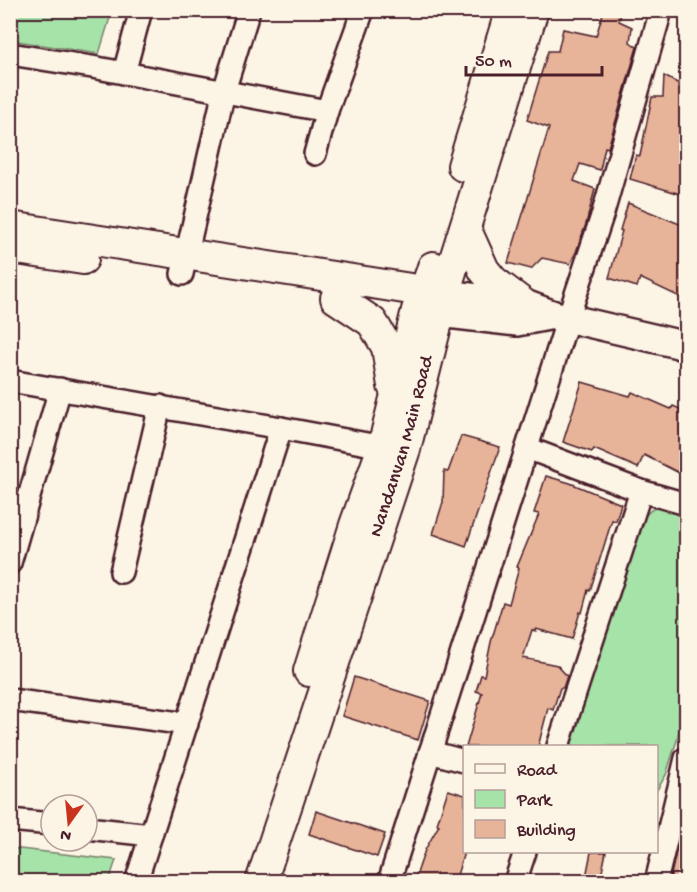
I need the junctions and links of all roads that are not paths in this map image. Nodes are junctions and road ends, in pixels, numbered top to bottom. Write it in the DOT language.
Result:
graph roads {
  1 [pos="141,10"];
  2 [pos="249,10"];
  3 [pos="363,10"];
  4 [pos="512,10"];
  5 [pos="534,10"];
  6 [pos="660,10"];
  7 [pos="10,54"];
  8 [pos="124,72"];
  9 [pos="224,91"];
  10 [pos="327,111"];
  11 [pos="315,154"];
  12 [pos="10,226"];
  13 [pos="465,228"];
  14 [pos="10,248"];
  15 [pos="184,264"];
  16 [pos="336,298"];
  17 [pos="431,302"];
  18 [pos="522,303"];
  19 [pos="561,316"];
  20 [pos="687,348"];
  21 [pos="10,381"];
  22 [pos="60,389"];
  23 [pos="395,401"];
  24 [pos="160,406"];
  25 [pos="281,428"];
  26 [pos="383,447"];
  27 [pos="527,447"];
  28 [pos="641,491"];
  29 [pos="687,504"];
  30 [pos="10,563"];
  31 [pos="121,572"];
  32 [pos="10,700"];
  33 [pos="187,724"];
  34 [pos="559,745"];
  35 [pos="430,752"];
  36 [pos="687,758"];
  37 [pos="463,760"];
  38 [pos="672,816"];
  39 [pos="10,820"];
  40 [pos="39,823"];
  41 [pos="99,829"];
  42 [pos="151,835"];
  43 [pos="525,853"];
  44 [pos="136,882"];
  45 [pos="240,882"];
  46 [pos="261,882"];
  47 [pos="389,882"];
  48 [pos="515,882"];
  49 [pos="656,882"];
  1 -- 8 [label="street"];
  2 -- 9 [label="street"];
  3 -- 10 [label="street"];
  4 -- 17 [label="main road"];
  5 -- 13 [label="main road, Nandanvan Main Road"];
  6 -- 19 [label="street"];
  7 -- 8 [label="street"];
  8 -- 9 [label="street"];
  9 -- 10 [label="street"];
  9 -- 15 [label="street"];
  10 -- 11 [label="street"];
  12 -- 15 [label="main road"];
  13 -- 17 [label="main road, Nandanvan Main Road"];
  13 -- 18 [label="main road"];
  14 -- 15 [label="main road"];
  15 -- 16 [label="main road"];
  15 -- 17 [label="main road"];
  16 -- 17 [label="main road"];
  16 -- 23 [label="main road"];
  17 -- 18 [label="street"];
  17 -- 19 [label="street"];
  17 -- 23 [label="main road"];
  17 -- 46 [label="main road, Nandanvan Main Road"];
  18 -- 19 [label="street"];
  19 -- 20 [label="street"];
  19 -- 27 [label="street"];
  21 -- 22 [label="street"];
  22 -- 24 [label="street"];
  22 -- 30 [label="street"];
  23 -- 26 [label="main road"];
  24 -- 25 [label="street"];
  24 -- 31 [label="street"];
  25 -- 26 [label="street"];
  25 -- 33 [label="street"];
  26 -- 45 [label="main road"];
  27 -- 28 [label="street"];
  27 -- 35 [label="street"];
  28 -- 29 [label="street"];
  28 -- 34 [label="street"];
  32 -- 33 [label="street"];
  33 -- 42 [label="street"];
  35 -- 37 [label="street"];
  35 -- 47 [label="street"];
  36 -- 38 [label="street"];
  38 -- 49 [label="street"];
  39 -- 40 [label="street"];
  41 -- 42 [label="street"];
  42 -- 44 [label="street"];
  43 -- 48 [label="street"];
}
